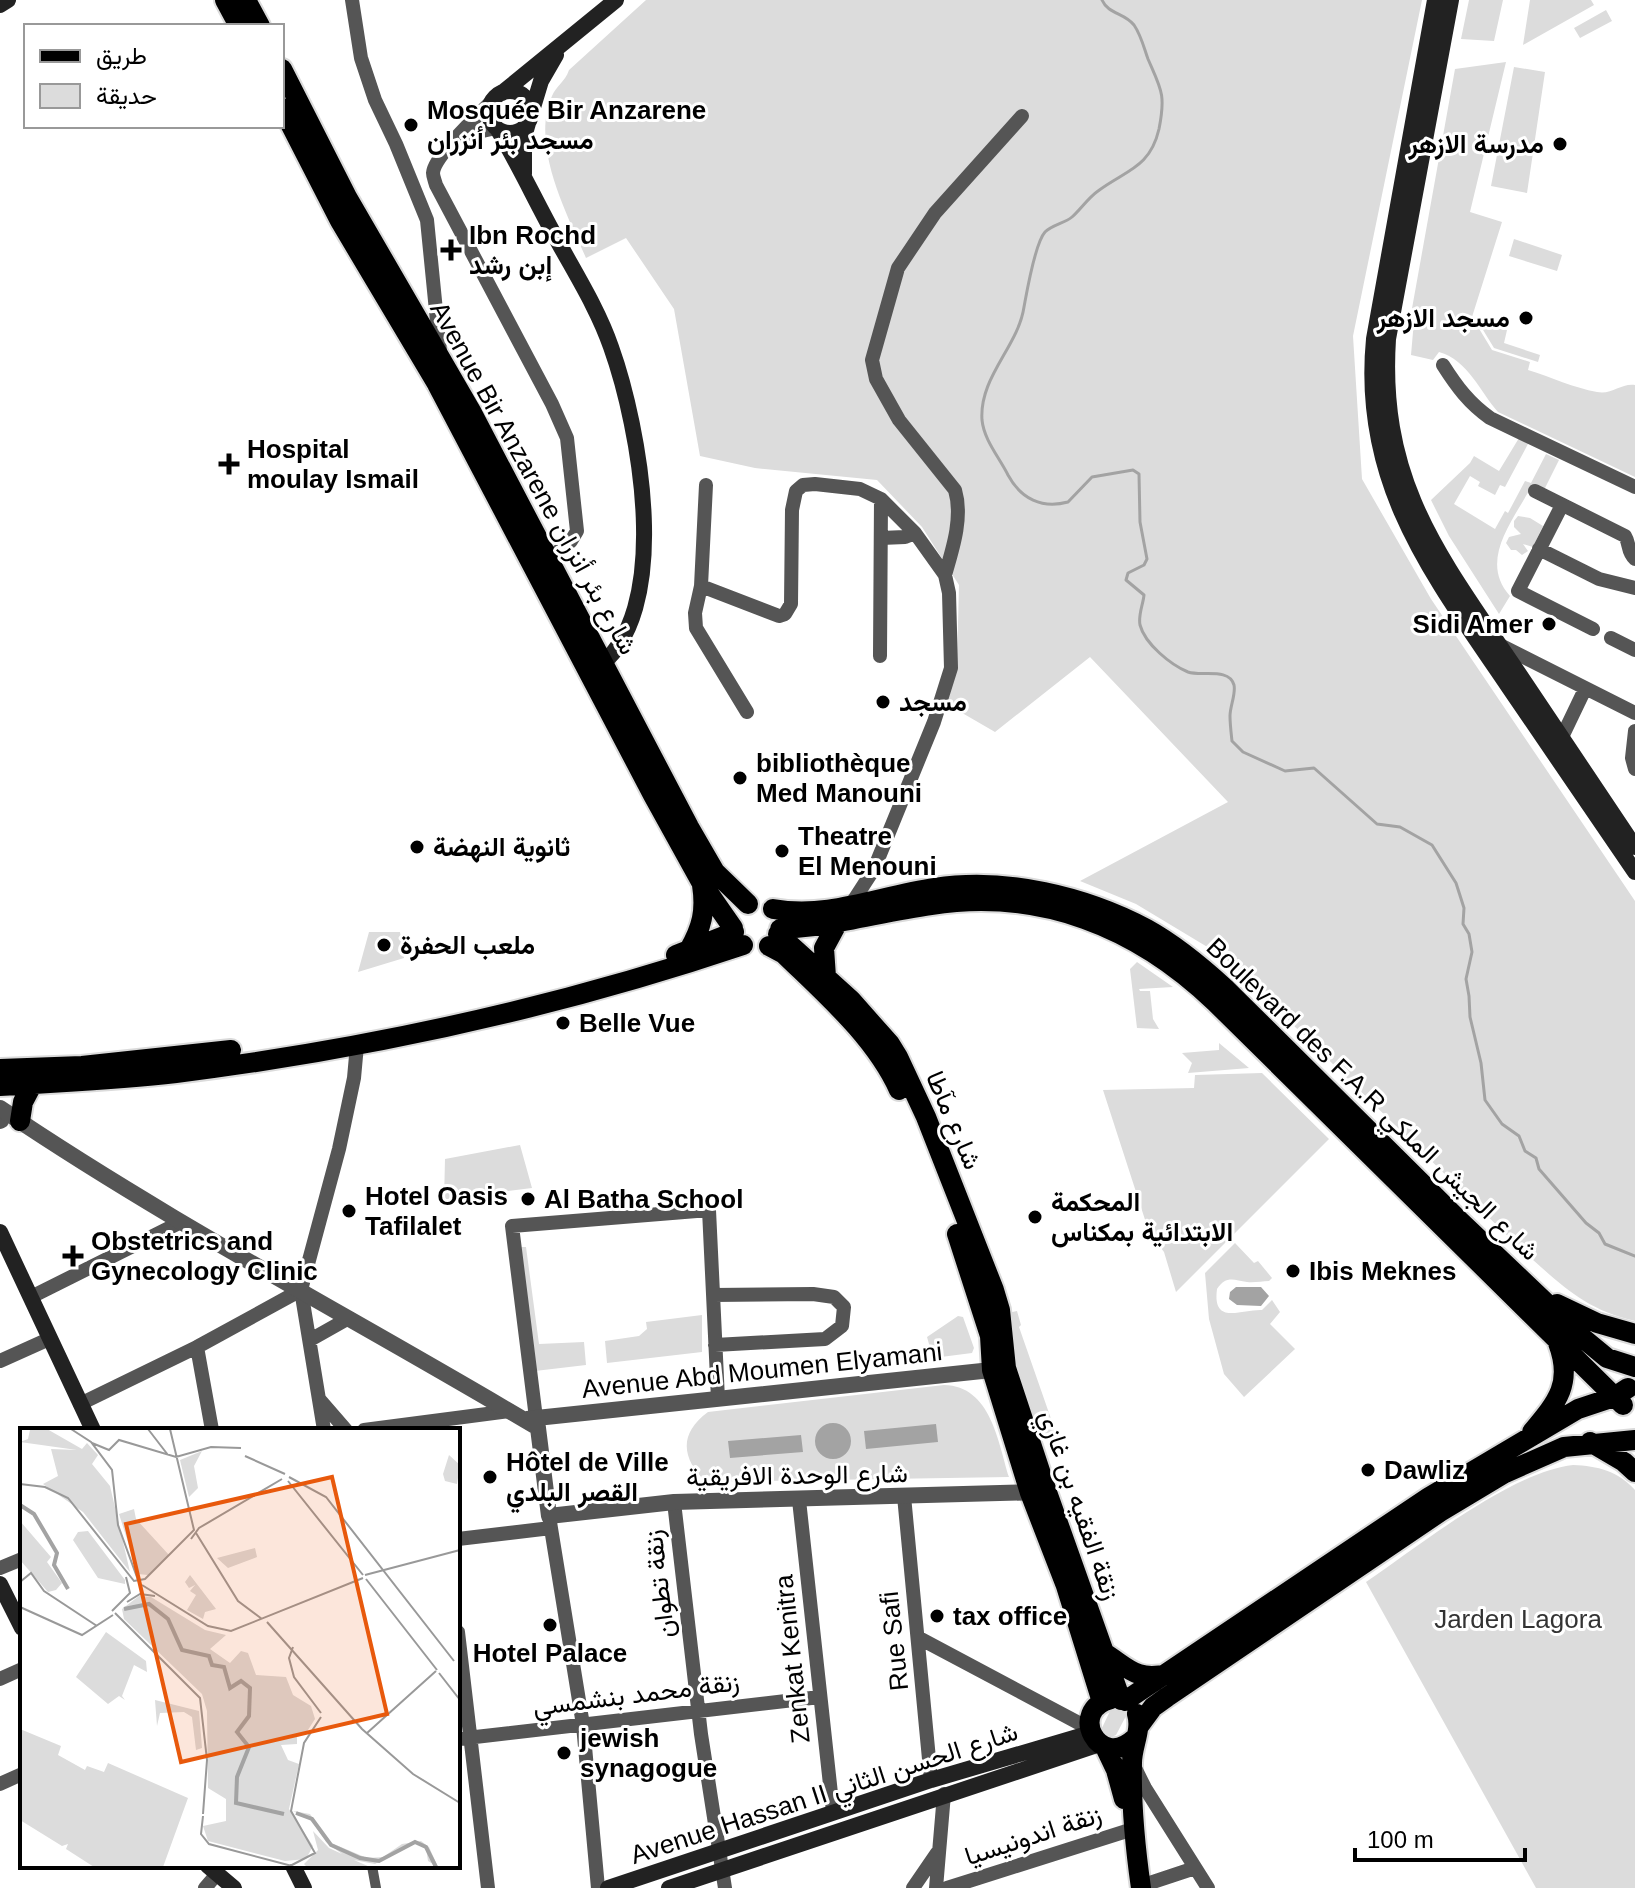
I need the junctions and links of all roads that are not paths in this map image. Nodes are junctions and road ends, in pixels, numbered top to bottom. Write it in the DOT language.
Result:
graph roads {
  1 [pos="8,0"];
  2 [pos="225,0"];
  3 [pos="246,0"];
  4 [pos="352,0"];
  5 [pos="616,0"];
  6 [pos="1435,0"];
  7 [pos="1451,0"];
  8 [pos="0,5"];
  9 [pos="238,24"];
  10 [pos="259,24"];
  11 [pos="561,47"];
  12 [pos="284,73"];
  13 [pos="497,96"];
  14 [pos="284,112"];
  15 [pos="1022,116"];
  16 [pos="529,119"];
  17 [pos="497,129"];
  18 [pos="460,136"];
  19 [pos="524,175"];
  20 [pos="451,212"];
  21 [pos="427,220"];
  22 [pos="440,355"];
  23 [pos="1443,365"];
  24 [pos="706,485"];
  25 [pos="1635,487"];
  26 [pos="1535,491"];
  27 [pos="881,499"];
  28 [pos="1562,505"];
  29 [pos="915,533"];
  30 [pos="881,538"];
  31 [pos="1539,549"];
  32 [pos="549,559"];
  33 [pos="1635,559"];
  34 [pos="945,575"];
  35 [pos="701,586"];
  36 [pos="1635,588"];
  37 [pos="1593,629"];
  38 [pos="1611,638"];
  39 [pos="1500,645"];
  40 [pos="1635,650"];
  41 [pos="880,656"];
  42 [pos="597,668"];
  43 [pos="1585,689"];
  44 [pos="747,712"];
  45 [pos="1635,713"];
  46 [pos="1635,731"];
  47 [pos="1562,737"];
  48 [pos="1635,769"];
  49 [pos="1635,847"];
  50 [pos="874,869"];
  51 [pos="1635,872"];
  52 [pos="701,882"];
  53 [pos="902,894"];
  54 [pos="748,904"];
  55 [pos="844,914"];
  56 [pos="775,930"];
  57 [pos="737,935"];
  58 [pos="689,950"];
  59 [pos="826,977"];
  60 [pos="357,1045"];
  61 [pos="0,1069"];
  62 [pos="32,1085"];
  63 [pos="0,1086"];
  64 [pos="4,1119"];
  65 [pos="181,1222"];
  66 [pos="0,1232"];
  67 [pos="301,1290"];
  68 [pos="713,1295"];
  69 [pos="1539,1295"];
  70 [pos="31,1297"];
  71 [pos="349,1318"];
  72 [pos="1635,1334"];
  73 [pos="49,1339"];
  74 [pos="1556,1339"];
  75 [pos="310,1340"];
  76 [pos="715,1345"];
  77 [pos="197,1347"];
  78 [pos="0,1361"];
  79 [pos="1635,1367"];
  80 [pos="999,1369"];
  81 [pos="1625,1392"];
  82 [pos="718,1399"];
  83 [pos="320,1400"];
  84 [pos="80,1404"];
  85 [pos="527,1419"];
  86 [pos="92,1428"];
  87 [pos="212,1428"];
  88 [pos="324,1428"];
  89 [pos="344,1428"];
  90 [pos="394,1428"];
  91 [pos="1635,1439"];
  92 [pos="1524,1442"];
  93 [pos="1590,1442"];
  94 [pos="1635,1472"];
  95 [pos="1038,1492"];
  96 [pos="904,1496"];
  97 [pos="799,1500"];
  98 [pos="674,1502"];
  99 [pos="550,1522"];
  100 [pos="460,1539"];
  101 [pos="20,1560"];
  102 [pos="0,1568"];
  103 [pos="0,1584"];
  104 [pos="20,1624"];
  105 [pos="919,1638"];
  106 [pos="1104,1655"];
  107 [pos="460,1668"];
  108 [pos="20,1670"];
  109 [pos="1168,1674"];
  110 [pos="0,1679"];
  111 [pos="820,1697"];
  112 [pos="1116,1701"];
  113 [pos="698,1709"];
  114 [pos="583,1725"];
  115 [pos="1136,1733"];
  116 [pos="1097,1738"];
  117 [pos="464,1739"];
  118 [pos="1132,1760"];
  119 [pos="20,1775"];
  120 [pos="931,1780"];
  121 [pos="0,1784"];
  122 [pos="944,1794"];
  123 [pos="833,1812"];
  124 [pos="1133,1829"];
  125 [pos="719,1851"];
  126 [pos="937,1853"];
  127 [pos="294,1868"];
  128 [pos="372,1868"];
  129 [pos="1195,1868"];
  130 [pos="212,1870"];
  131 [pos="722,1870"];
  132 [pos="1141,1887"];
  133 [pos="205,1888"];
  134 [pos="234,1888"];
  135 [pos="304,1888"];
  136 [pos="376,1888"];
  137 [pos="488,1888"];
  138 [pos="598,1888"];
  139 [pos="608,1888"];
  140 [pos="669,1888"];
  141 [pos="725,1888"];
  142 [pos="915,1888"];
  143 [pos="936,1888"];
  144 [pos="947,1888"];
  145 [pos="1208,1888"];
  1 -- 8 [label="main road"];
  2 -- 9 [label="main road"];
  3 -- 10 [label="main road"];
  4 -- 21 [label="street"];
  5 -- 11 [label="main road"];
  6 -- 51 [label="main road"];
  7 -- 39 [label="main road"];
  11 -- 13 [label="main road"];
  11 -- 16 [label="main road"];
  12 -- 22 [label="main road, Avenue Bir Anzarene شارع بئر أنزران"];
  13 -- 16 [label="main road"];
  13 -- 17 [label="main road"];
  13 -- 18 [label="street"];
  14 -- 42 [label="main road, Avenue Bir Anzarene شارع بئر أنزران"];
  15 -- 34 [label="street"];
  16 -- 17 [label="main road"];
  16 -- 19 [label="main road"];
  17 -- 18 [label="street"];
  17 -- 19 [label="main road"];
  18 -- 20 [label="street"];
  19 -- 42 [label="main road"];
  20 -- 21 [label="street"];
  20 -- 32 [label="street"];
  21 -- 22 [label="street"];
  22 -- 32 [label="main road, Avenue Bir Anzarene شارع بئر أنزران"];
  23 -- 25 [label="street"];
  24 -- 35 [label="street"];
  26 -- 28 [label="street"];
  27 -- 29 [label="street"];
  27 -- 30 [label="street"];
  27 -- 35 [label="street"];
  28 -- 31 [label="street"];
  28 -- 33 [label="street"];
  29 -- 30 [label="street"];
  29 -- 34 [label="street"];
  30 -- 41 [label="street"];
  31 -- 36 [label="street"];
  31 -- 37 [label="street"];
  32 -- 42 [label="main road, Avenue Bir Anzarene شارع بئر أنزران"];
  34 -- 50 [label="street"];
  35 -- 44 [label="street"];
  38 -- 40 [label="street"];
  39 -- 43 [label="street"];
  39 -- 47 [label="main road"];
  42 -- 52 [label="main road, Avenue Bir Anzarene شارع بئر أنزران"];
  42 -- 54 [label="main road, Avenue Bir Anzarene شارع بئر أنزران"];
  43 -- 45 [label="street"];
  43 -- 47 [label="street"];
  46 -- 48 [label="street"];
  47 -- 49 [label="main road"];
  50 -- 53 [label="street"];
  50 -- 55 [label="street"];
  52 -- 57 [label="main road, Avenue Bir Anzarene شارع بئر أنزران"];
  52 -- 58 [label="main road"];
  53 -- 55 [label="main road, Boulevard des F.A.R شارع الجيش الملكي"];
  53 -- 69 [label="main road, Boulevard des F.A.R شارع الجيش الملكي"];
  54 -- 56 [label="main road"];
  54 -- 57 [label="main road"];
  55 -- 56 [label="main road, Boulevard des F.A.R شارع الجيش الملكي"];
  55 -- 59 [label="main road"];
  55 -- 74 [label="main road, Boulevard des F.A.R شارع الجيش الملكي"];
  56 -- 57 [label="main road"];
  56 -- 59 [label="main road, شارع مآطا"];
  56 -- 80 [label="main road"];
  57 -- 58 [label="main road"];
  57 -- 60 [label="main road"];
  58 -- 61 [label="main road"];
  59 -- 80 [label="main road, شارع مآطا"];
  60 -- 62 [label="main road"];
  60 -- 67 [label="street"];
  62 -- 63 [label="main road"];
  62 -- 64 [label="main road"];
  64 -- 65 [label="street"];
  65 -- 67 [label="street"];
  65 -- 70 [label="street"];
  66 -- 70 [label="main road"];
  67 -- 71 [label="street"];
  67 -- 75 [label="street"];
  67 -- 77 [label="street"];
  68 -- 76 [label="street"];
  68 -- 76 [label="street"];
  68 -- 85 [label="street"];
  69 -- 72 [label="main road"];
  69 -- 79 [label="main road, Boulevard des F.A.R شارع الجيش الملكي"];
  70 -- 73 [label="main road"];
  71 -- 75 [label="street"];
  71 -- 85 [label="street"];
  73 -- 78 [label="street"];
  73 -- 84 [label="main road"];
  74 -- 81 [label="main road, Boulevard des F.A.R شارع الجيش الملكي"];
  74 -- 92 [label="main road"];
  75 -- 83 [label="street"];
  76 -- 82 [label="street"];
  77 -- 84 [label="street"];
  77 -- 87 [label="street"];
  80 -- 82 [label="street, Avenue Abd Moumen Elyamani"];
  80 -- 95 [label="main road, زنقة الفقيه بن غازي"];
  81 -- 91 [label="main road"];
  81 -- 92 [label="main road"];
  82 -- 85 [label="street, Avenue Abd Moumen Elyamani"];
  83 -- 88 [label="street"];
  83 -- 89 [label="street"];
  84 -- 86 [label="main road"];
  85 -- 90 [label="street"];
  85 -- 99 [label="street"];
  91 -- 93 [label="main road"];
  92 -- 109 [label="main road"];
  93 -- 94 [label="main road"];
  93 -- 115 [label="main road"];
  95 -- 96 [label="street, شارع الوحدة الافريقية"];
  95 -- 106 [label="main road, زنقة الفقيه بن غازي"];
  95 -- 112 [label="main road"];
  96 -- 97 [label="street, شارع الوحدة الافريقية"];
  96 -- 105 [label="street, Rue Safi"];
  97 -- 98 [label="street, شارع الوحدة الافريقية"];
  97 -- 111 [label="street, Zenkat Kenitra"];
  98 -- 99 [label="street, شارع الوحدة الافريقية"];
  98 -- 113 [label="street, زنقة تطوان"];
  99 -- 100 [label="street"];
  99 -- 114 [label="street"];
  101 -- 102 [label="street"];
  103 -- 104 [label="main road"];
  105 -- 116 [label="street"];
  105 -- 120 [label="street, Rue Safi"];
  106 -- 109 [label="main road"];
  106 -- 112 [label="main road, زنقة الفقيه بن غازي"];
  107 -- 117 [label="street"];
  108 -- 110 [label="street"];
  109 -- 112 [label="main road"];
  111 -- 113 [label="street, زنقة محمد بنشمسي"];
  111 -- 123 [label="street, Zenkat Kenitra"];
  112 -- 115 [label="main road"];
  112 -- 116 [label="main road"];
  113 -- 114 [label="street, زنقة محمد بنشمسي"];
  113 -- 125 [label="street, زنقة تطوان"];
  114 -- 117 [label="street, زنقة محمد بنشمسي"];
  114 -- 138 [label="street"];
  115 -- 116 [label="main road"];
  115 -- 118 [label="main road"];
  116 -- 120 [label="main road, Avenue Hassan II شارع الحسن الثاني"];
  116 -- 122 [label="main road, Avenue Hassan II شارع الحسن الثاني"];
  116 -- 124 [label="main road"];
  117 -- 137 [label="street"];
  118 -- 124 [label="main road"];
  118 -- 129 [label="street"];
  119 -- 121 [label="street"];
  120 -- 123 [label="main road, Avenue Hassan II شارع الحسن الثاني"];
  122 -- 126 [label="street"];
  122 -- 131 [label="main road, Avenue Hassan II شارع الحسن الثاني"];
  123 -- 125 [label="main road, Avenue Hassan II شارع الحسن الثاني"];
  124 -- 132 [label="main road"];
  124 -- 144 [label="street, زنقة اندونيسيا"];
  125 -- 131 [label="street, زنقة تطوان"];
  125 -- 139 [label="main road, Avenue Hassan II شارع الحسن الثاني"];
  126 -- 142 [label="street"];
  126 -- 143 [label="street"];
  127 -- 135 [label="main road"];
  128 -- 136 [label="street"];
  129 -- 132 [label="street"];
  129 -- 145 [label="street"];
  130 -- 133 [label="street"];
  130 -- 134 [label="main road"];
  131 -- 140 [label="main road, Avenue Hassan II شارع الحسن الثاني"];
  131 -- 141 [label="street, زنقة تطوان"];
}
